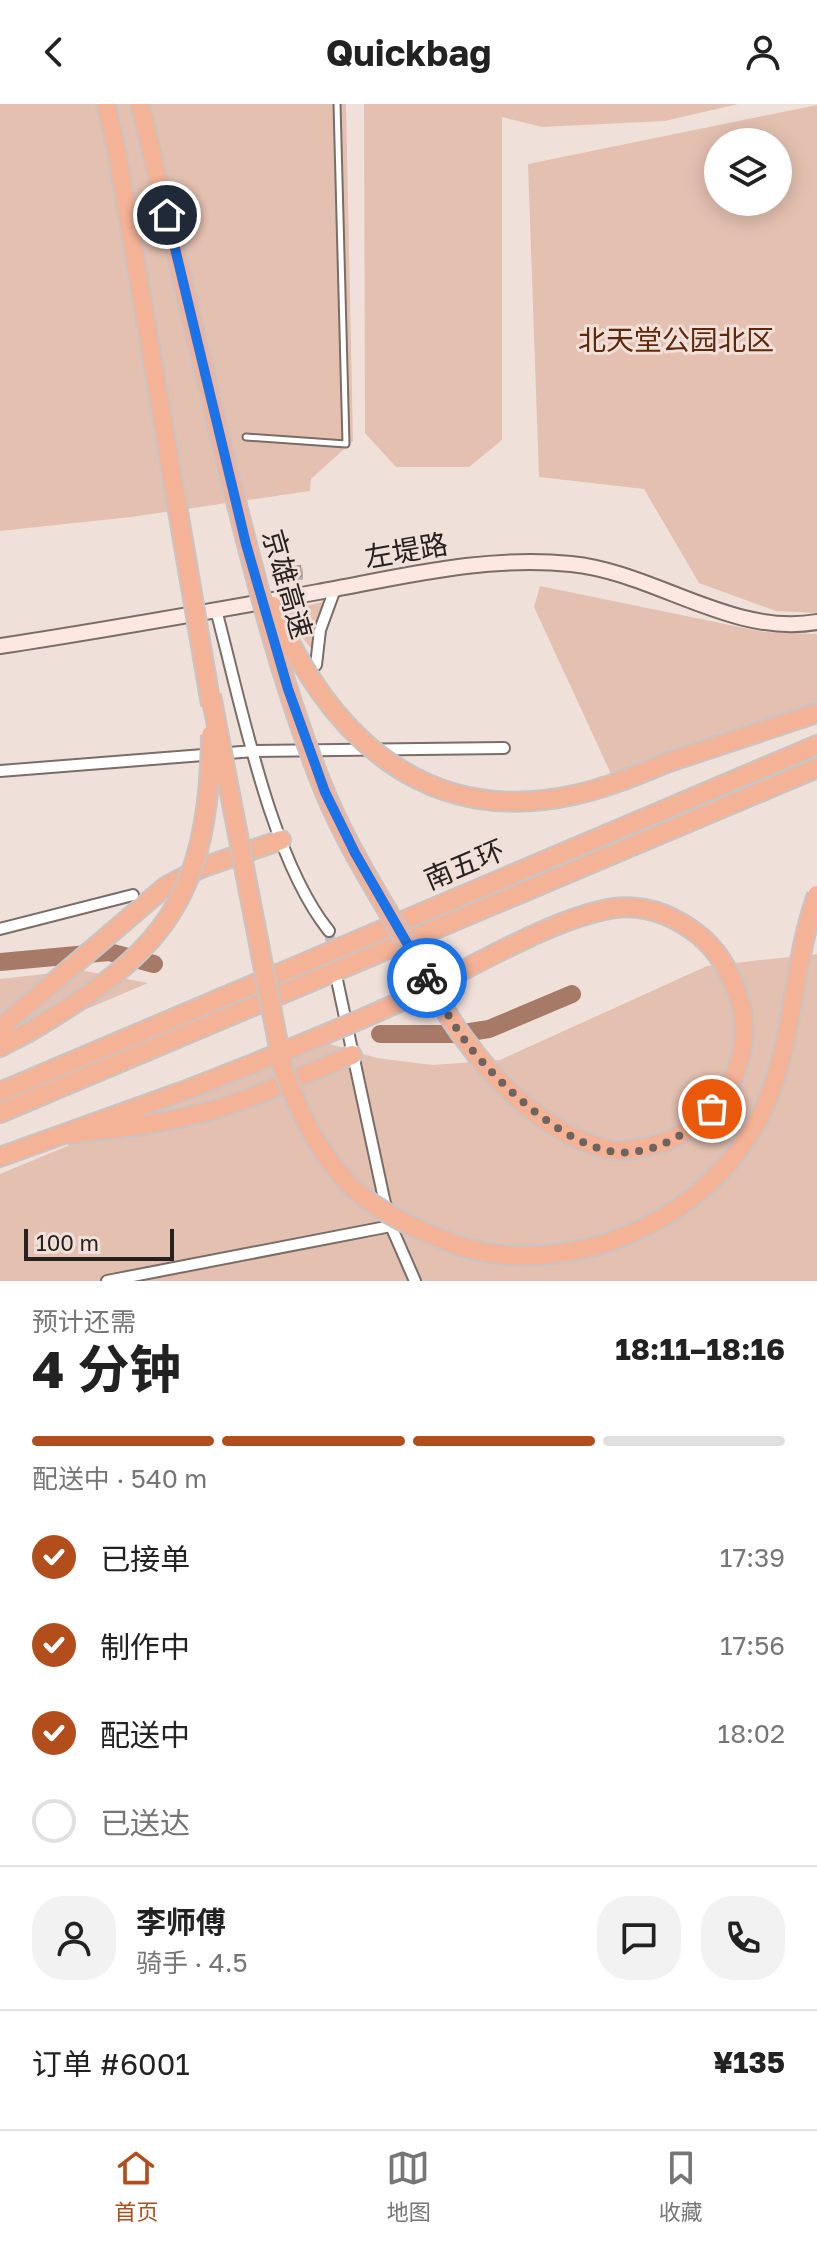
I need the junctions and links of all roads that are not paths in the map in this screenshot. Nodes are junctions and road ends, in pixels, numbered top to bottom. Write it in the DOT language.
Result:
graph roads {
  1 [pos="106,104"];
  2 [pos="140,104"];
  3 [pos="337,104"];
  4 [pos="246,437"];
  5 [pos="246,544"];
  6 [pos="335,589"];
  7 [pos="255,603"];
  8 [pos="216,610"];
  9 [pos="817,622"];
  10 [pos="0,646"];
  11 [pos="211,695"];
  12 [pos="817,713"];
  13 [pos="817,745"];
  14 [pos="504,748"];
  15 [pos="254,751"];
  16 [pos="817,768"];
  17 [pos="0,771"];
  18 [pos="281,840"];
  19 [pos="133,895"];
  20 [pos="817,895"];
  21 [pos="0,929"];
  22 [pos="329,931"];
  23 [pos="337,980"];
  24 [pos="0,1028"];
  25 [pos="0,1047"];
  26 [pos="352,1055"];
  27 [pos="0,1092"];
  28 [pos="0,1113"];
  29 [pos="69,1134"];
  30 [pos="0,1157"];
  31 [pos="391,1226"];
  32 [pos="107,1281"];
  33 [pos="415,1281"];
  1 -- 11 [label="highway, bridge"];
  2 -- 5 [label="highway, 京雄高速, bridge"];
  3 -- 4 [label="lane"];
  5 -- 12 [label="highway, bridge"];
  5 -- 29 [label="highway, 京雄高速, bridge"];
  6 -- 7 [label="main road, 左堤路"];
  6 -- 7 [label="street"];
  6 -- 9 [label="main road, 左堤路"];
  7 -- 8 [label="main road, 左堤路"];
  8 -- 10 [label="main road, 左堤路"];
  8 -- 15 [label="street"];
  11 -- 20 [label="highway, bridge"];
  11 -- 25 [label="highway, bridge"];
  13 -- 27 [label="highway, 南五环"];
  14 -- 15 [label="street"];
  15 -- 17 [label="street"];
  15 -- 18 [label="street"];
  16 -- 28 [label="highway, 南五环"];
  18 -- 22 [label="street"];
  18 -- 24 [label="highway"];
  19 -- 21 [label="street"];
  23 -- 26 [label="street"];
  26 -- 29 [label="highway"];
  26 -- 31 [label="street"];
  29 -- 30 [label="highway"];
  31 -- 32 [label="street"];
  31 -- 33 [label="street"];
}
